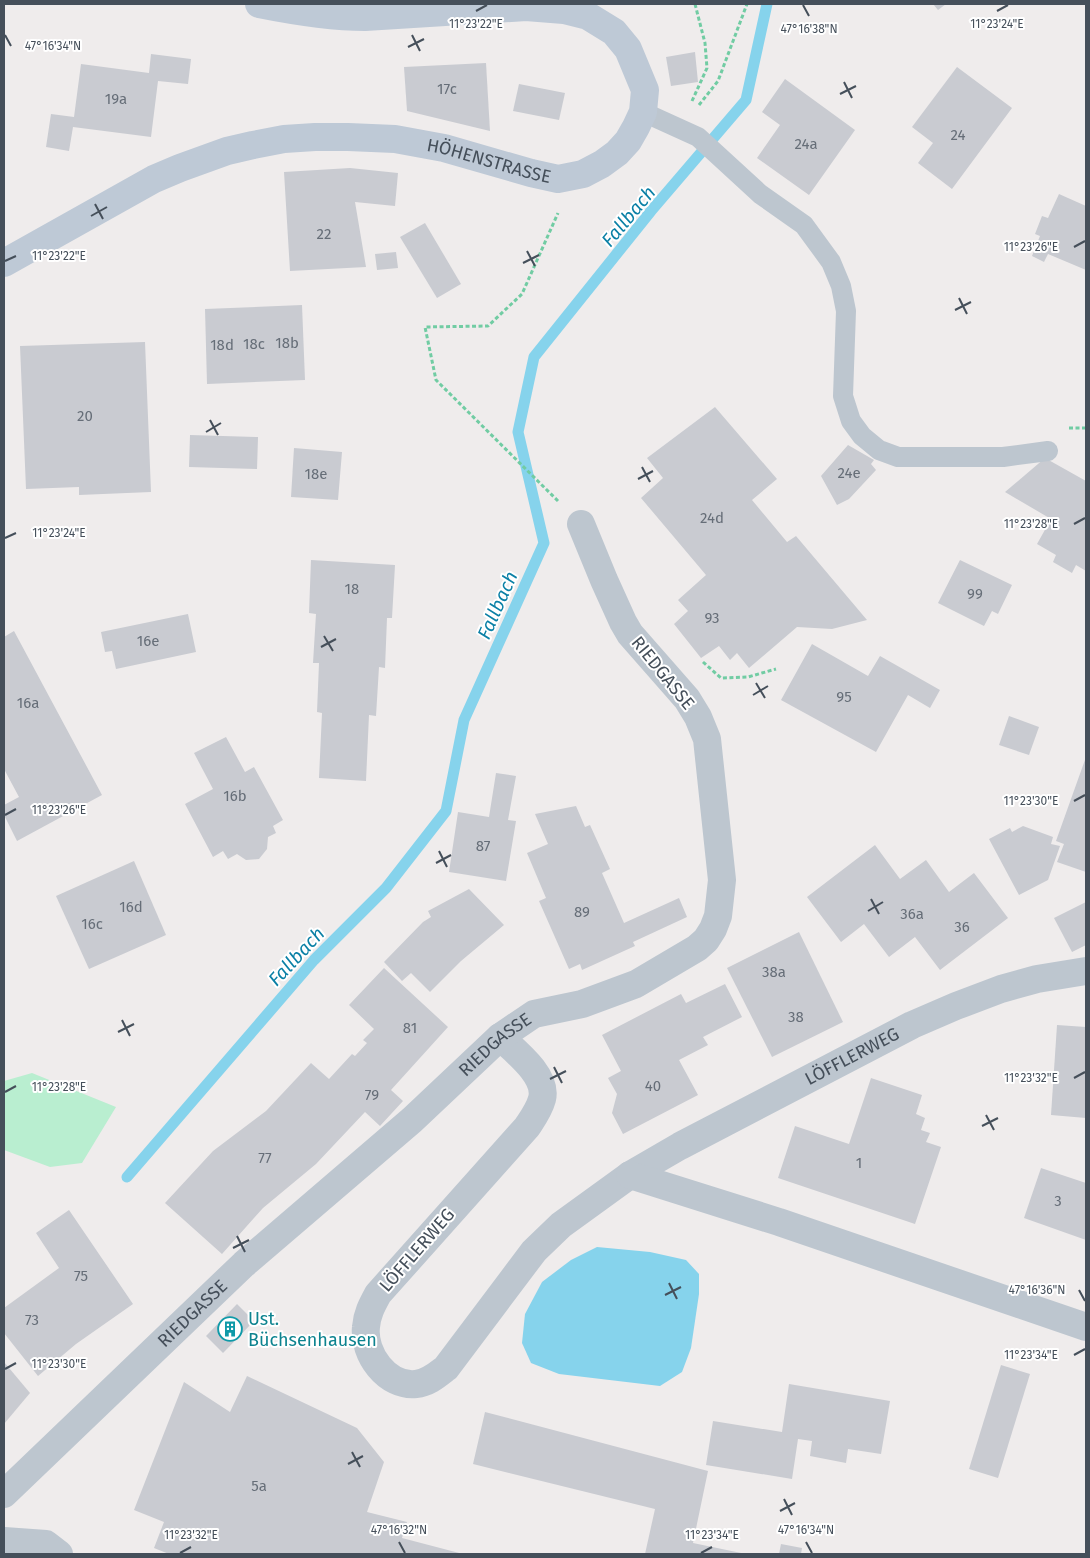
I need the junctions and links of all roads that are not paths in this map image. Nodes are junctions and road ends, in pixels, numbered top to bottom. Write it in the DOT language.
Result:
graph roads {
  1 [pos="259,4"];
  2 [pos="643,112"];
  3 [pos="4,263"];
  4 [pos="1048,451"];
  5 [pos="582,524"];
  6 [pos="1086,971"];
  7 [pos="500,1037"];
  8 [pos="630,1175"];
  9 [pos="1086,1327"];
  10 [pos="4,1494"];
  11 [pos="4,1541"];
  12 [pos="59,1554"];
  1 -- 2 [label="street, HÖHENSTRASSE"];
  2 -- 3 [label="street, HÖHENSTRASSE"];
  2 -- 4 [label="lane"];
  5 -- 7 [label="street, RIEDGASSE"];
  6 -- 8 [label="street, LÖFFLERWEG"];
  7 -- 8 [label="street, LÖFFLERWEG"];
  7 -- 10 [label="street, RIEDGASSE"];
  8 -- 9 [label="street"];
  11 -- 12 [label="street"];
}
